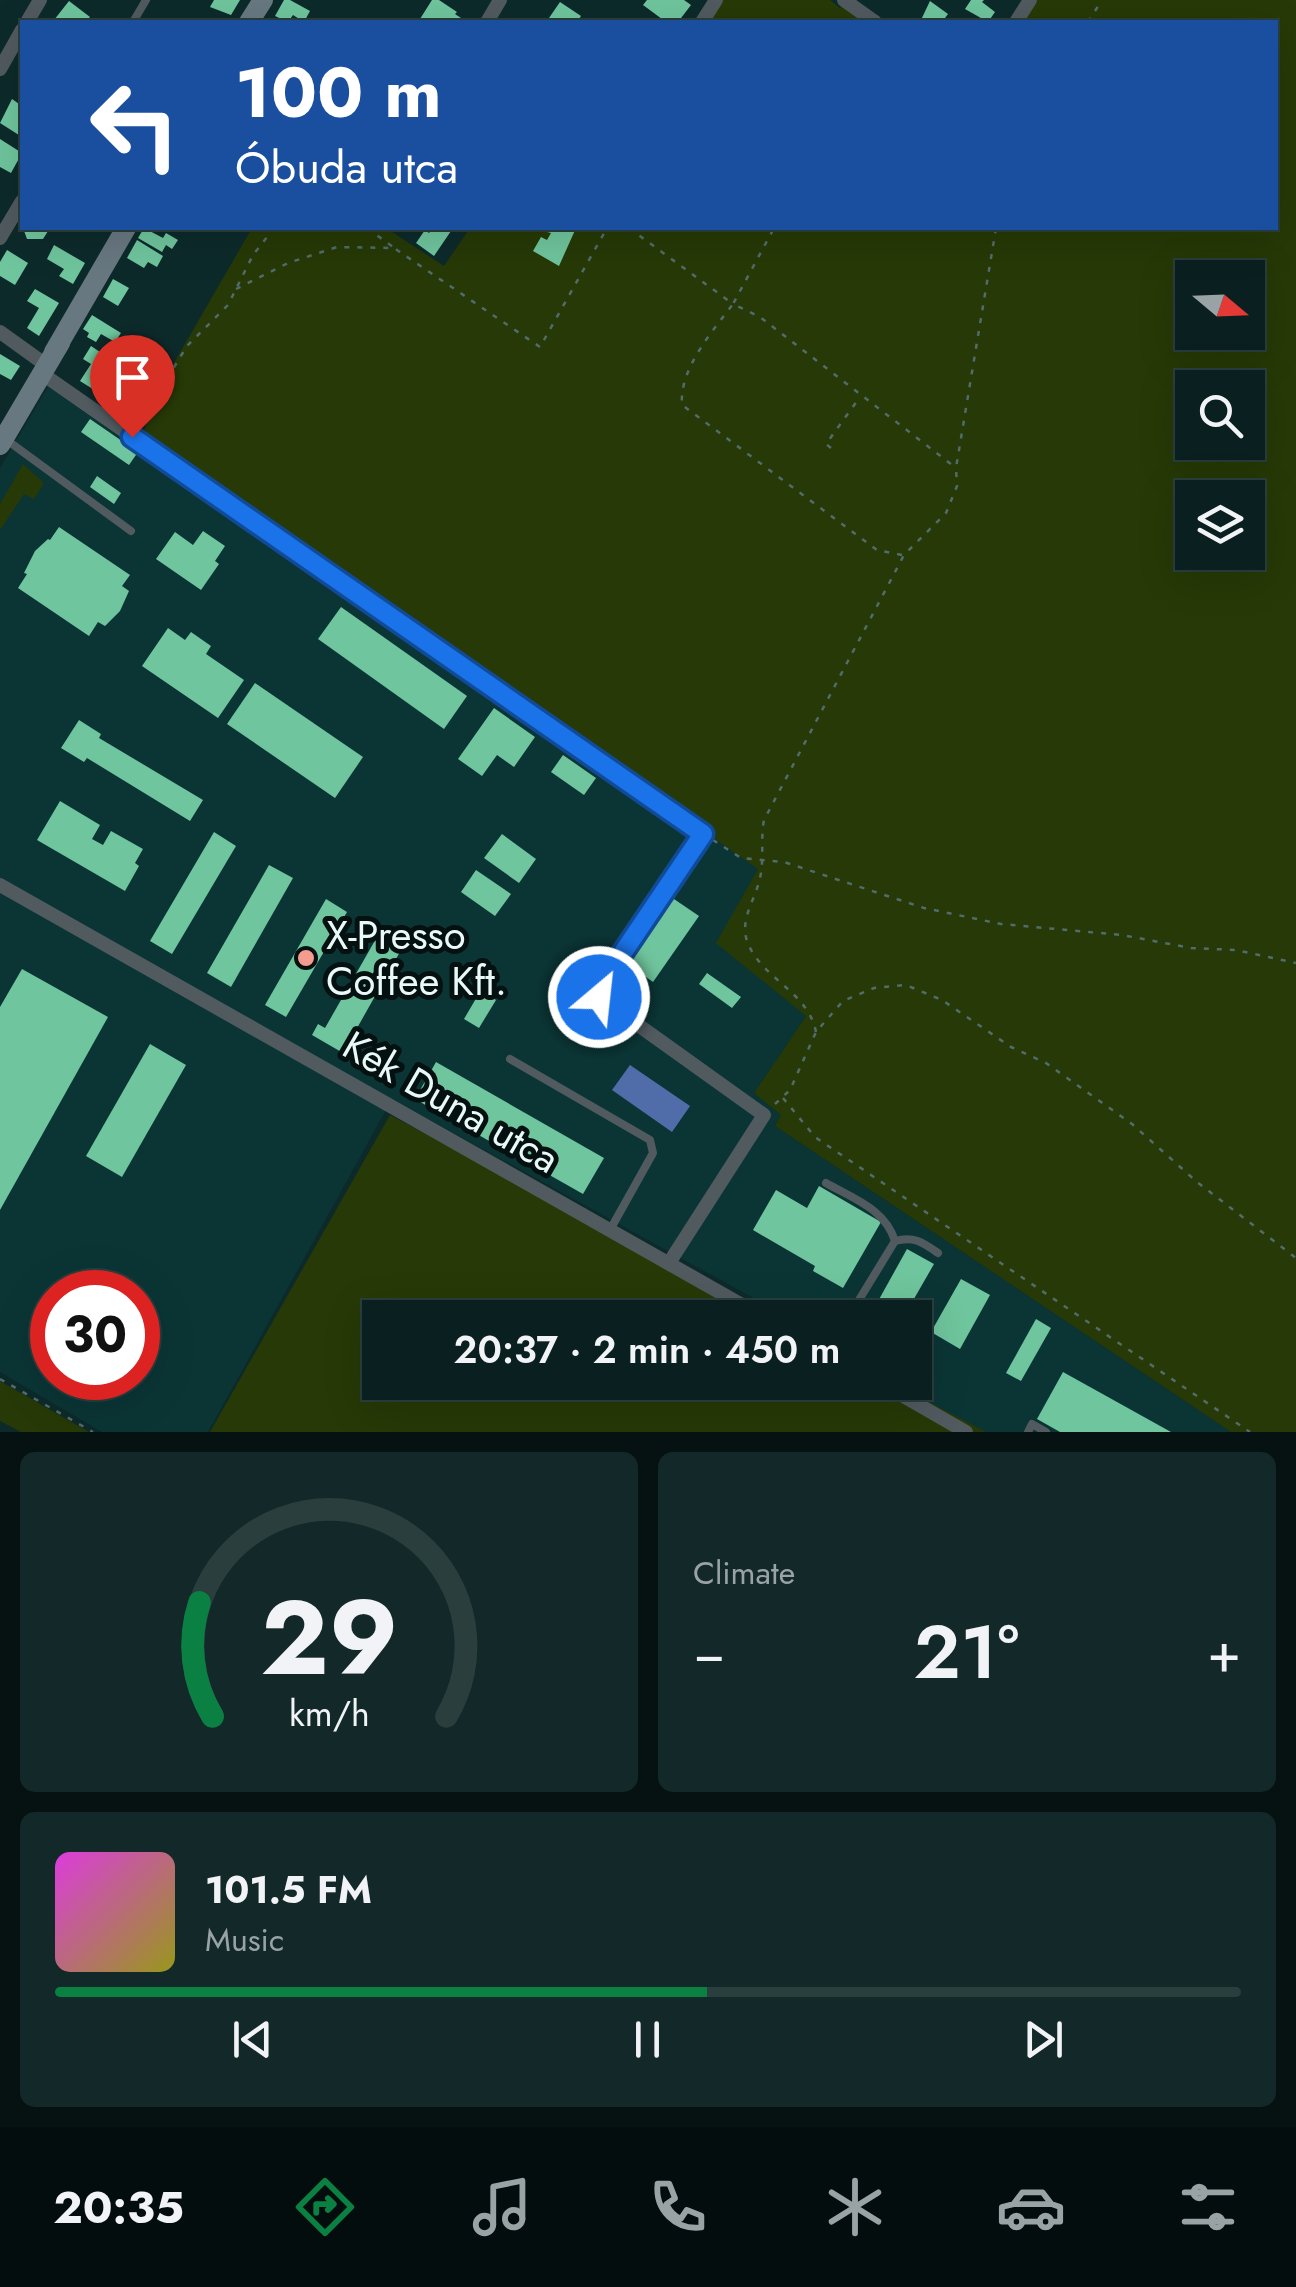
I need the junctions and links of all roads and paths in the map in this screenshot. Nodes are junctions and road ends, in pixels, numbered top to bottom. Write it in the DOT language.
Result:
graph roads {
  1 [pos="844,0"];
  2 [pos="872,20"];
  3 [pos="20,34"];
  4 [pos="0,69"];
  5 [pos="20,204"];
  6 [pos="125,230"];
  7 [pos="272,230"];
  8 [pos="371,230"];
  9 [pos="606,230"];
  10 [pos="632,230"];
  11 [pos="773,230"];
  12 [pos="996,230"];
  13 [pos="0,238"];
  14 [pos="394,248"];
  15 [pos="236,289"];
  16 [pos="733,304"];
  17 [pos="0,332"];
  18 [pos="47,363"];
  19 [pos="861,396"];
  20 [pos="132,437"];
  21 [pos="2,442"];
  22 [pos="831,448"];
  23 [pos="956,468"];
  24 [pos="131,530"];
  25 [pos="904,555"];
  26 [pos="703,834"];
  27 [pos="762,860"];
  28 [pos="0,885"];
  29 [pos="1296,962"];
  30 [pos="816,1032"];
  31 [pos="510,1059"];
  32 [pos="782,1096"];
  33 [pos="764,1114"];
  34 [pos="826,1182"];
  35 [pos="610,1230"];
  36 [pos="895,1240"];
  37 [pos="938,1253"];
  38 [pos="1296,1258"];
  39 [pos="669,1263"];
  40 [pos="734,1300"];
  41 [pos="859,1300"];
  42 [pos="0,1379"];
  43 [pos="910,1400"];
  44 [pos="93,1432"];
  45 [pos="966,1432"];
  46 [pos="1028,1432"];
  47 [pos="1046,1432"];
  48 [pos="1250,1432"];
  1 -- 2 [label="street"];
  3 -- 4 [label="street"];
  5 -- 13 [label="street"];
  6 -- 18 [label="main road"];
  7 -- 15 [label="path"];
  8 -- 14 [label="path"];
  9 -- 14 [label="path"];
  10 -- 16 [label="path"];
  11 -- 16 [label="path"];
  12 -- 23 [label="path"];
  14 -- 15 [label="path"];
  15 -- 20 [label="path"];
  16 -- 19 [label="path"];
  16 -- 25 [label="path"];
  17 -- 18 [label="street"];
  18 -- 20 [label="street"];
  18 -- 21 [label="main road"];
  19 -- 22 [label="path"];
  19 -- 23 [label="path"];
  20 -- 26 [label="street"];
  21 -- 24 [label="lane"];
  23 -- 25 [label="path"];
  25 -- 27 [label="path"];
  26 -- 27 [label="path"];
  26 -- 33 [label="street"];
  27 -- 29 [label="path"];
  27 -- 30 [label="path"];
  28 -- 35 [label="street, Kék Duna utca"];
  30 -- 32 [label="path"];
  30 -- 38 [label="path"];
  31 -- 35 [label="lane"];
  32 -- 33 [label="path"];
  32 -- 48 [label="path"];
  33 -- 39 [label="street"];
  34 -- 36 [label="lane"];
  35 -- 39 [label="street, Kék Duna utca"];
  36 -- 37 [label="lane"];
  36 -- 41 [label="lane"];
  39 -- 40 [label="street, Kék Duna utca"];
  42 -- 44 [label="path"];
  43 -- 45 [label="street"];
  46 -- 47 [label="lane"];
}
